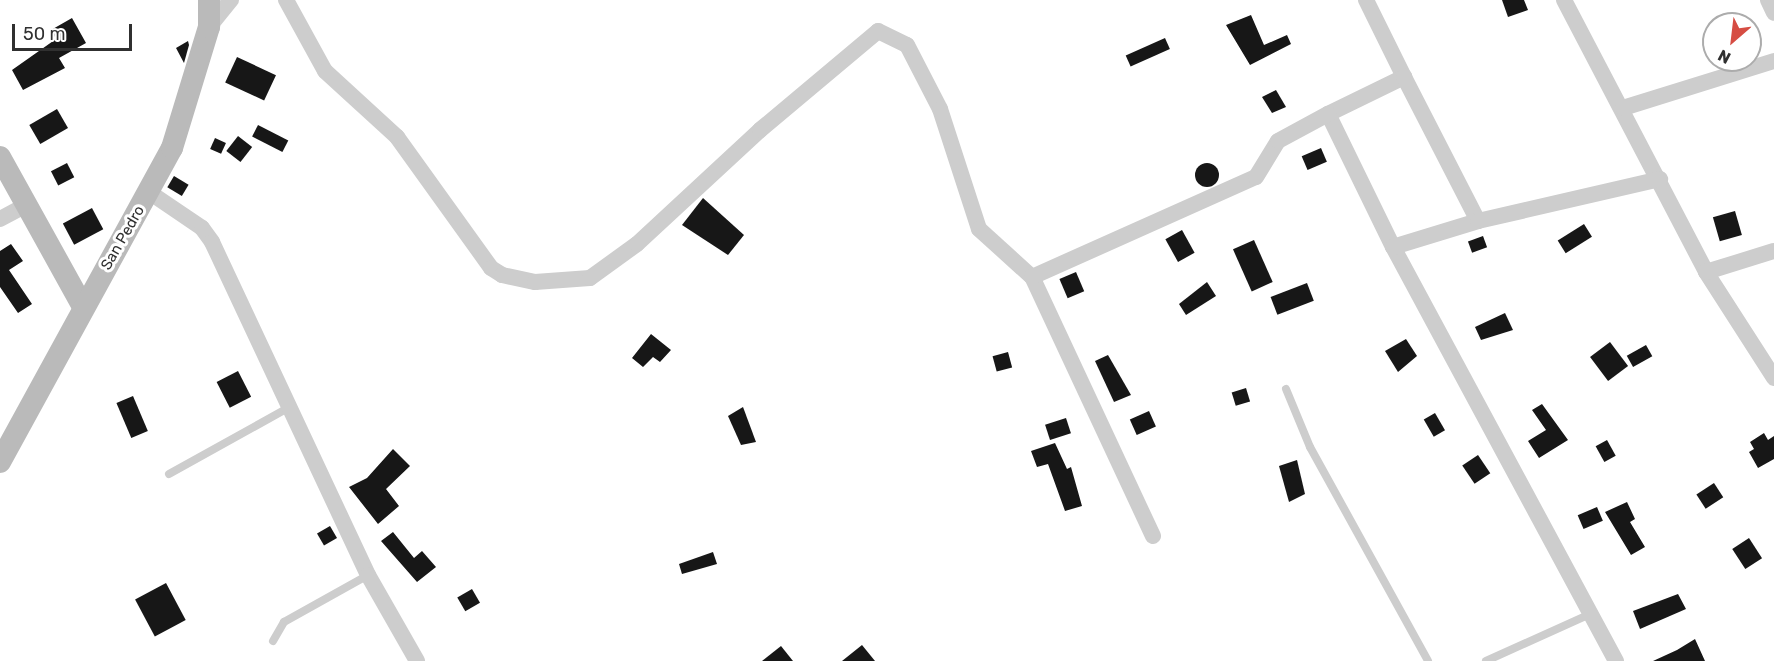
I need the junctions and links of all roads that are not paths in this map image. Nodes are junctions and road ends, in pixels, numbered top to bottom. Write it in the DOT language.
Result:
graph roads {
  1 [pos="209,0"];
  2 [pos="231,0"];
  3 [pos="286,0"];
  4 [pos="1366,0"];
  5 [pos="1564,0"];
  6 [pos="1768,0"];
  7 [pos="1774,13"];
  8 [pos="209,27"];
  9 [pos="1774,61"];
  10 [pos="1404,77"];
  11 [pos="1623,108"];
  12 [pos="1328,114"];
  13 [pos="0,157"];
  14 [pos="1660,179"];
  15 [pos="149,192"];
  16 [pos="27,205"];
  17 [pos="0,219"];
  18 [pos="1478,221"];
  19 [pos="1394,248"];
  20 [pos="1774,251"];
  21 [pos="1706,272"];
  22 [pos="1032,276"];
  23 [pos="83,307"];
  24 [pos="1774,378"];
  25 [pos="1286,389"];
  26 [pos="290,407"];
  27 [pos="0,462"];
  28 [pos="169,474"];
  29 [pos="1154,536"];
  30 [pos="368,575"];
  31 [pos="1590,614"];
  32 [pos="273,641"];
  33 [pos="417,661"];
  34 [pos="1428,661"];
  35 [pos="1486,661"];
  36 [pos="1616,661"];
  1 -- 8 [label="street, San Pedro"];
  2 -- 8 [label="street"];
  3 -- 22 [label="street"];
  4 -- 10 [label="street"];
  5 -- 11 [label="street"];
  6 -- 7 [label="street"];
  8 -- 15 [label="street, San Pedro"];
  9 -- 11 [label="street"];
  10 -- 12 [label="street"];
  10 -- 18 [label="street"];
  11 -- 14 [label="street"];
  12 -- 19 [label="street"];
  12 -- 22 [label="street"];
  13 -- 16 [label="street"];
  14 -- 18 [label="street"];
  14 -- 21 [label="street"];
  15 -- 23 [label="street, San Pedro"];
  15 -- 26 [label="street"];
  16 -- 17 [label="street"];
  16 -- 23 [label="street"];
  18 -- 19 [label="street"];
  19 -- 31 [label="street"];
  20 -- 21 [label="street"];
  21 -- 24 [label="street"];
  22 -- 29 [label="street"];
  23 -- 27 [label="street, San Pedro"];
  25 -- 34 [label="lane"];
  26 -- 28 [label="lane"];
  26 -- 30 [label="street"];
  30 -- 32 [label="lane"];
  30 -- 33 [label="street"];
  31 -- 35 [label="lane"];
  31 -- 36 [label="street"];
}
